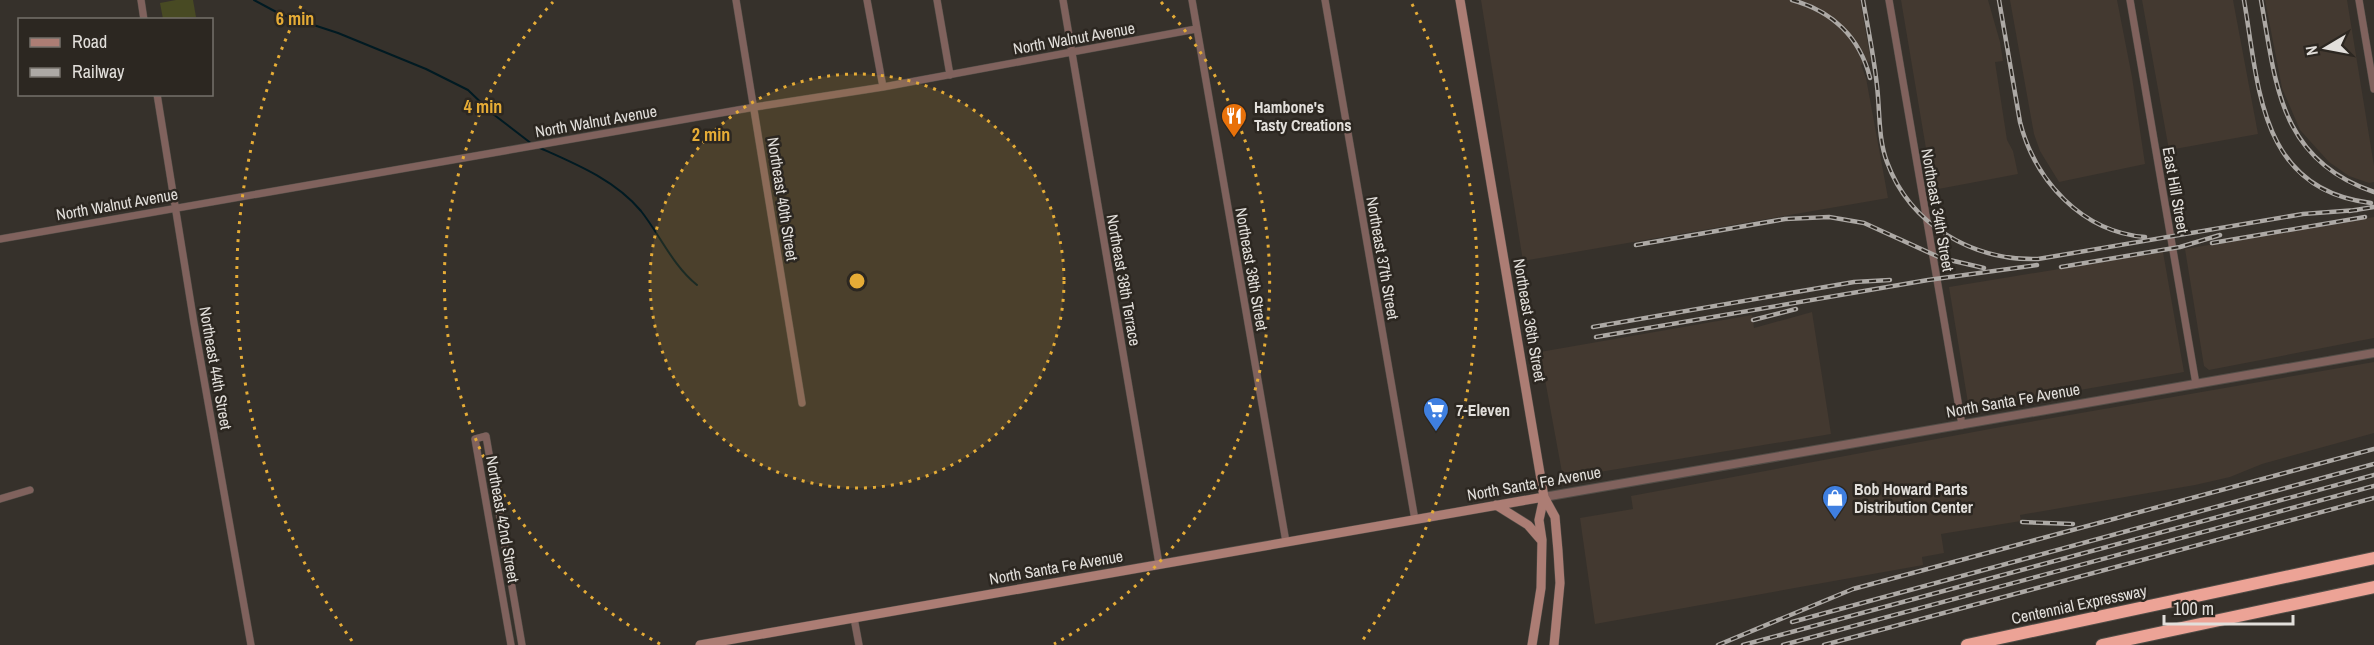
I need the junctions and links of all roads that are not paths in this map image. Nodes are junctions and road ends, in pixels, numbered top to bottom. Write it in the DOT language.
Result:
graph roads {
  1 [pos="141,0"];
  2 [pos="736,0"];
  3 [pos="867,0"];
  4 [pos="937,0"];
  5 [pos="1063,0"];
  6 [pos="1192,0"];
  7 [pos="1325,0"];
  8 [pos="1460,0"];
  9 [pos="1889,0"];
  10 [pos="2130,0"];
  11 [pos="2359,0"];
  12 [pos="144,18"];
  13 [pos="1196,29"];
  14 [pos="1071,51"];
  15 [pos="950,75"];
  16 [pos="883,87"];
  17 [pos="2374,89"];
  18 [pos="157,96"];
  19 [pos="755,107"];
  20 [pos="177,207"];
  21 [pos="0,239"];
  22 [pos="2374,353"];
  23 [pos="2196,384"];
  24 [pos="802,403"];
  25 [pos="1962,424"];
  26 [pos="30,490"];
  27 [pos="1544,497"];
  28 [pos="0,500"];
  29 [pos="1496,506"];
  30 [pos="1415,520"];
  31 [pos="1542,540"];
  32 [pos="1286,542"];
  33 [pos="2374,558"];
  34 [pos="1159,564"];
  35 [pos="2374,587"];
  36 [pos="854,618"];
  37 [pos="717,644"];
  38 [pos="251,645"];
  39 [pos="511,645"];
  40 [pos="522,645"];
  41 [pos="700,645"];
  42 [pos="859,645"];
  43 [pos="1532,645"];
  44 [pos="1554,645"];
  45 [pos="1968,645"];
  46 [pos="2102,645"];
  1 -- 12 [label="street"];
  2 -- 19 [label="street, Northeast 40th Street"];
  3 -- 16 [label="street"];
  4 -- 15 [label="street"];
  5 -- 14 [label="street, Northeast 38th Terrace"];
  6 -- 13 [label="street, Northeast 38th Street"];
  7 -- 30 [label="street, Northeast 37th Street"];
  8 -- 27 [label="main road, Northeast 36th Street"];
  9 -- 25 [label="street, Northeast 34th Street"];
  10 -- 23 [label="street, East Hill Street"];
  11 -- 17 [label="street"];
  13 -- 14 [label="street, North Walnut Avenue"];
  13 -- 32 [label="street, Northeast 38th Street"];
  14 -- 15 [label="street, North Walnut Avenue"];
  14 -- 34 [label="street, Northeast 38th Terrace"];
  15 -- 16 [label="street, North Walnut Avenue"];
  16 -- 19 [label="street, North Walnut Avenue"];
  18 -- 20 [label="street, Northeast 44th Street"];
  19 -- 20 [label="street, North Walnut Avenue"];
  19 -- 24 [label="street, Northeast 40th Street"];
  20 -- 21 [label="street, North Walnut Avenue"];
  20 -- 38 [label="street, Northeast 44th Street"];
  22 -- 23 [label="street, North Santa Fe Avenue"];
  23 -- 25 [label="street, North Santa Fe Avenue"];
  25 -- 27 [label="street, North Santa Fe Avenue"];
  26 -- 28 [label="street"];
  27 -- 29 [label="main road, North Santa Fe Avenue"];
  27 -- 31 [label="main road"];
  27 -- 44 [label="main road, Northeast 36th Street"];
  29 -- 30 [label="main road, North Santa Fe Avenue"];
  29 -- 31 [label="main road"];
  30 -- 32 [label="main road, North Santa Fe Avenue"];
  31 -- 43 [label="main road"];
  32 -- 34 [label="main road, North Santa Fe Avenue"];
  33 -- 45 [label="highway, Centennial Expressway"];
  34 -- 36 [label="main road, North Santa Fe Avenue"];
  35 -- 46 [label="highway"];
  36 -- 37 [label="main road, North Santa Fe Avenue"];
  36 -- 42 [label="street"];
  37 -- 41 [label="main road, North Santa Fe Avenue"];
  39 -- 40 [label="street, Northeast 42nd Street"];
}
